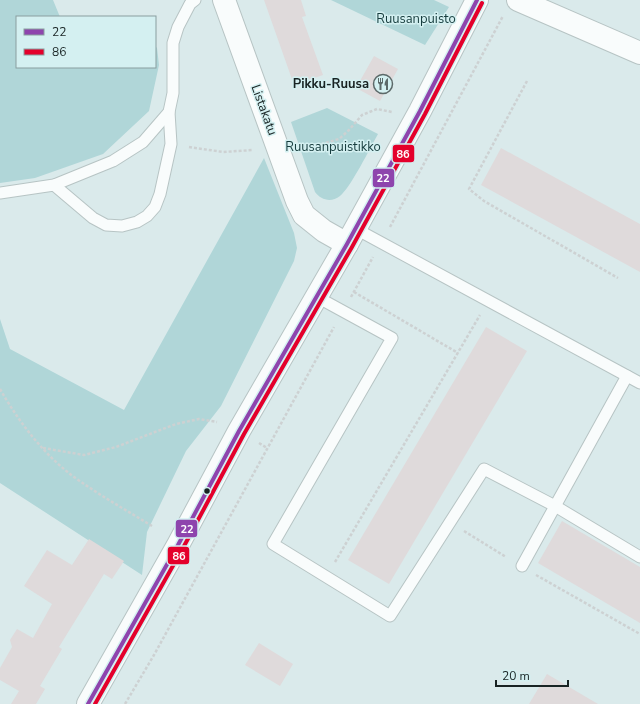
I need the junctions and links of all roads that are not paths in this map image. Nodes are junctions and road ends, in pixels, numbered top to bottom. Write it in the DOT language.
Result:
graph roads {
  1 [pos="194,0"];
  2 [pos="224,0"];
  3 [pos="477,0"];
  4 [pos="511,7"];
  5 [pos="640,53"];
  6 [pos="169,112"];
  7 [pos="54,185"];
  8 [pos="0,193"];
  9 [pos="352,236"];
  10 [pos="316,297"];
  11 [pos="627,376"];
  12 [pos="640,383"];
  13 [pos="555,506"];
  14 [pos="640,557"];
  15 [pos="522,566"];
  16 [pos="88,704"];
  1 -- 6 [label="lane"];
  2 -- 9 [label="main road, Listakatu"];
  3 -- 9 [label="main road"];
  4 -- 5 [label="main road"];
  6 -- 7 [label="lane"];
  6 -- 7 [label="lane"];
  7 -- 8 [label="lane"];
  9 -- 10 [label="main road"];
  9 -- 11 [label="lane"];
  10 -- 13 [label="lane"];
  10 -- 16 [label="main road"];
  11 -- 12 [label="lane"];
  11 -- 13 [label="lane"];
  13 -- 14 [label="lane"];
  13 -- 15 [label="lane"];
}
